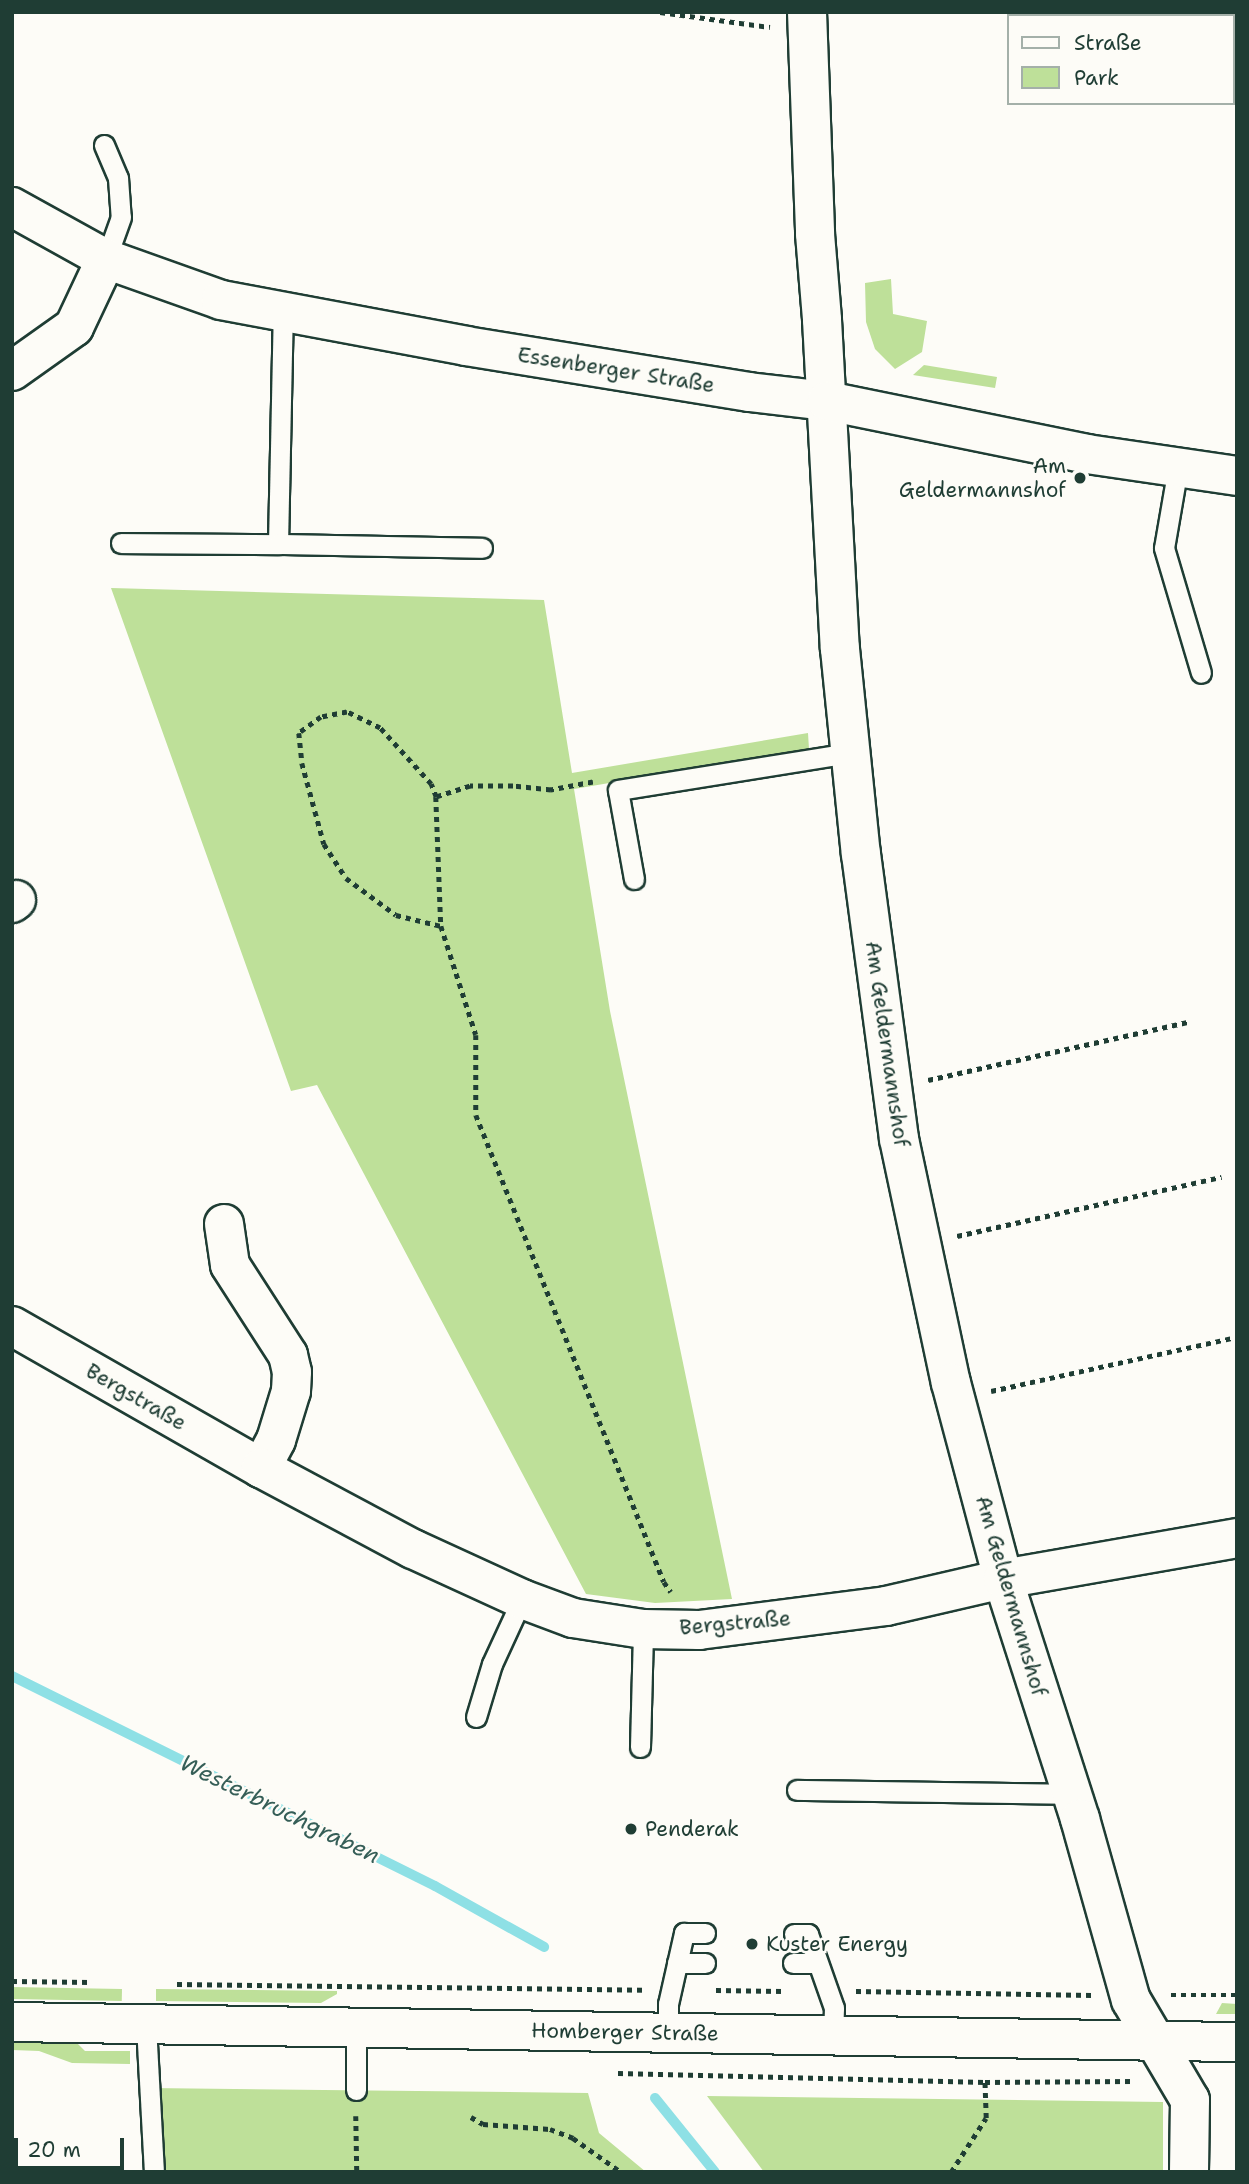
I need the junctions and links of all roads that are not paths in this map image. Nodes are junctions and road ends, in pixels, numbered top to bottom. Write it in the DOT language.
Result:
graph roads {
  1 [pos="807,22"];
  2 [pos="104,145"];
  3 [pos="12,207"];
  4 [pos="106,259"];
  5 [pos="283,313"];
  6 [pos="12,371"];
  7 [pos="827,401"];
  8 [pos="1178,467"];
  9 [pos="1237,476"];
  10 [pos="121,543"];
  11 [pos="278,544"];
  12 [pos="482,548"];
  13 [pos="1201,673"];
  14 [pos="850,753"];
  15 [pos="634,879"];
  16 [pos="224,1224"];
  17 [pos="12,1326"];
  18 [pos="261,1468"];
  19 [pos="1237,1538"];
  20 [pos="1003,1578"];
  21 [pos="522,1599"];
  22 [pos="643,1629"];
  23 [pos="477,1717"];
  24 [pos="640,1747"];
  25 [pos="797,1790"];
  26 [pos="1072,1794"];
  27 [pos="705,1933"];
  28 [pos="794,1934"];
  29 [pos="677,1963"];
  30 [pos="705,1963"];
  31 [pos="793,1963"];
  32 [pos="816,1963"];
  33 [pos="12,2022"];
  34 [pos="146,2025"];
  35 [pos="356,2028"];
  36 [pos="668,2032"];
  37 [pos="833,2036"];
  38 [pos="1155,2040"];
  39 [pos="1237,2042"];
  40 [pos="356,2090"];
  41 [pos="154,2172"];
  42 [pos="1189,2172"];
  1 -- 7 [label="street, Am Geldermannshof"];
  2 -- 4 [label="lane"];
  3 -- 4 [label="street, Essenberger Straße"];
  4 -- 5 [label="street, Essenberger Straße"];
  4 -- 6 [label="street"];
  5 -- 7 [label="street, Essenberger Straße"];
  5 -- 11 [label="lane"];
  7 -- 8 [label="street, Essenberger Straße"];
  7 -- 14 [label="street, Am Geldermannshof"];
  8 -- 9 [label="street, Essenberger Straße"];
  8 -- 13 [label="lane"];
  10 -- 11 [label="lane"];
  11 -- 12 [label="lane"];
  14 -- 15 [label="lane"];
  14 -- 20 [label="street, Am Geldermannshof"];
  16 -- 18 [label="street"];
  17 -- 18 [label="street, Bergstraße"];
  18 -- 21 [label="street, Bergstraße"];
  19 -- 20 [label="street, Bergstraße"];
  20 -- 22 [label="street, Bergstraße"];
  20 -- 26 [label="street, Am Geldermannshof"];
  21 -- 22 [label="street, Bergstraße"];
  21 -- 23 [label="lane"];
  22 -- 24 [label="lane"];
  25 -- 26 [label="lane"];
  26 -- 38 [label="street, Am Geldermannshof"];
  27 -- 29 [label="lane"];
  28 -- 32 [label="lane"];
  29 -- 30 [label="lane"];
  29 -- 36 [label="lane"];
  31 -- 32 [label="lane"];
  32 -- 37 [label="lane"];
  33 -- 34 [label="street, Homberger Straße"];
  34 -- 35 [label="street, Homberger Straße"];
  34 -- 41 [label="lane"];
  35 -- 36 [label="street, Homberger Straße"];
  35 -- 40 [label="lane"];
  36 -- 37 [label="street, Homberger Straße"];
  37 -- 38 [label="street, Homberger Straße"];
  38 -- 39 [label="street, Homberger Straße"];
  38 -- 42 [label="street, Am Geldermannshof"];
}
